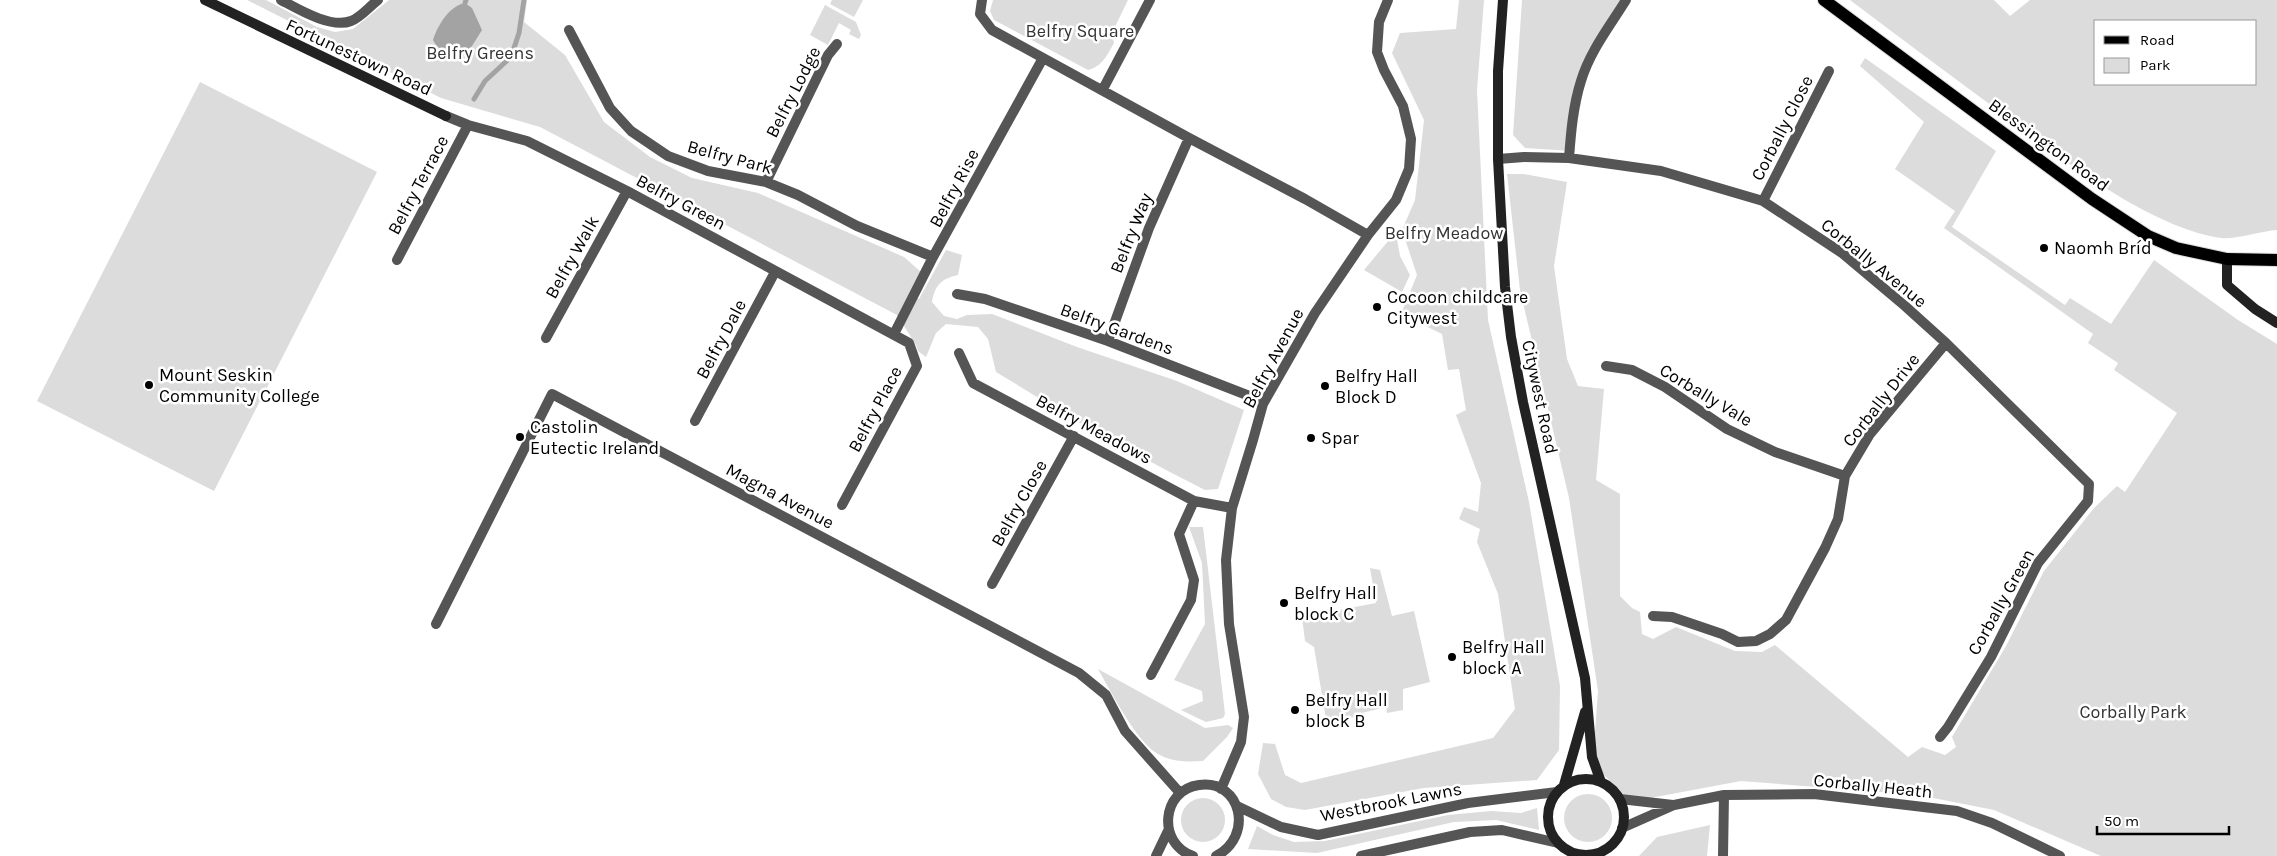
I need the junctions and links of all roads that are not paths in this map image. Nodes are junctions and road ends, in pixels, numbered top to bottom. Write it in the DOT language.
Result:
graph roads {
  1 [pos="205,0"];
  2 [pos="281,0"];
  3 [pos="378,0"];
  4 [pos="982,0"];
  5 [pos="1150,0"];
  6 [pos="1388,0"];
  7 [pos="1503,0"];
  8 [pos="1626,0"];
  9 [pos="1824,0"];
  10 [pos="569,30"];
  11 [pos="837,44"];
  12 [pos="1043,58"];
  13 [pos="1829,71"];
  14 [pos="1103,89"];
  15 [pos="446,116"];
  16 [pos="468,125"];
  17 [pos="1189,138"];
  18 [pos="1569,158"];
  19 [pos="1498,159"];
  20 [pos="766,182"];
  21 [pos="627,191"];
  22 [pos="1763,201"];
  23 [pos="1368,235"];
  24 [pos="933,257"];
  25 [pos="2227,259"];
  26 [pos="397,260"];
  27 [pos="2277,260"];
  28 [pos="775,272"];
  29 [pos="957,294"];
  30 [pos="2277,323"];
  31 [pos="894,334"];
  32 [pos="546,338"];
  33 [pos="1108,341"];
  34 [pos="1946,343"];
  35 [pos="959,353"];
  36 [pos="1606,366"];
  37 [pos="1264,404"];
  38 [pos="695,421"];
  39 [pos="1074,436"];
  40 [pos="1845,476"];
  41 [pos="2089,484"];
  42 [pos="1194,501"];
  43 [pos="842,505"];
  44 [pos="1232,508"];
  45 [pos="992,584"];
  46 [pos="1653,616"];
  47 [pos="436,624"];
  48 [pos="1151,675"];
  49 [pos="1587,706"];
  50 [pos="1940,737"];
  51 [pos="1601,782"];
  52 [pos="1221,789"];
  53 [pos="1560,789"];
  54 [pos="1180,793"];
  55 [pos="1724,795"];
  56 [pos="1620,799"];
  57 [pos="1674,805"];
  58 [pos="1237,806"];
  59 [pos="1622,828"];
  60 [pos="1168,831"];
  61 [pos="1616,840"];
  62 [pos="1564,850"];
  63 [pos="1219,854"];
  64 [pos="1156,856"];
  65 [pos="1193,856"];
  66 [pos="1234,856"];
  67 [pos="1361,856"];
  68 [pos="1611,856"];
  69 [pos="1723,856"];
  70 [pos="2060,856"];
  1 -- 15 [label="street, Fortunestown Road"];
  2 -- 3 [label="street"];
  4 -- 12 [label="street"];
  5 -- 14 [label="street"];
  6 -- 23 [label="street, Belfry Avenue"];
  7 -- 19 [label="street, Citywest Road"];
  8 -- 18 [label="street"];
  9 -- 25 [label="main road, Blessington Road"];
  10 -- 20 [label="street, Belfry Park"];
  11 -- 20 [label="street, Belfry Lodge"];
  12 -- 14 [label="street"];
  12 -- 24 [label="street, Belfry Rise"];
  13 -- 22 [label="street, Corbally Close"];
  14 -- 17 [label="street"];
  15 -- 16 [label="street, Belfry Green"];
  16 -- 21 [label="street, Belfry Green"];
  16 -- 26 [label="street, Belfry Terrace"];
  17 -- 23 [label="street"];
  17 -- 33 [label="street, Belfry Way"];
  18 -- 19 [label="street, Corbally Avenue"];
  18 -- 22 [label="street, Corbally Avenue"];
  19 -- 49 [label="street, Citywest Road"];
  20 -- 24 [label="street, Belfry Park"];
  21 -- 28 [label="street, Belfry Green"];
  21 -- 32 [label="street, Belfry Walk"];
  22 -- 34 [label="street, Corbally Avenue"];
  23 -- 37 [label="street, Belfry Avenue"];
  24 -- 31 [label="street, Belfry Rise"];
  25 -- 27 [label="main road, Blessington Road"];
  25 -- 30 [label="street"];
  28 -- 31 [label="street, Belfry Green"];
  28 -- 38 [label="street, Belfry Dale"];
  29 -- 33 [label="street, Belfry Gardens"];
  31 -- 43 [label="street, Belfry Place"];
  33 -- 37 [label="street, Belfry Gardens"];
  34 -- 40 [label="street, Corbally Drive"];
  34 -- 41 [label="street, Corbally Avenue"];
  35 -- 39 [label="street, Belfry Meadows"];
  36 -- 40 [label="street, Corbally Vale"];
  37 -- 44 [label="street, Belfry Avenue"];
  39 -- 42 [label="street, Belfry Meadows"];
  39 -- 45 [label="street, Belfry Close"];
  40 -- 46 [label="street, Corbally Drive"];
  41 -- 50 [label="street, Corbally Green"];
  42 -- 44 [label="street, Belfry Meadows"];
  42 -- 48 [label="street"];
  44 -- 52 [label="street, Belfry Avenue"];
  47 -- 54 [label="street, Magna Avenue"];
  49 -- 51 [label="street, Citywest Road"];
  49 -- 53 [label="street, Citywest Road"];
  51 -- 53 [label="street"];
  51 -- 56 [label="street"];
  52 -- 54 [label="street"];
  52 -- 58 [label="street"];
  53 -- 58 [label="street, Westbrook Lawns"];
  53 -- 62 [label="street"];
  54 -- 60 [label="street"];
  55 -- 57 [label="street, Corbally Heath"];
  55 -- 69 [label="street"];
  55 -- 70 [label="street, Corbally Heath"];
  56 -- 57 [label="street"];
  56 -- 59 [label="street"];
  57 -- 59 [label="street"];
  58 -- 63 [label="street"];
  59 -- 61 [label="street"];
  60 -- 64 [label="street"];
  60 -- 65 [label="street"];
  61 -- 62 [label="street"];
  61 -- 68 [label="street"];
  62 -- 67 [label="street"];
  63 -- 66 [label="street"];
}
